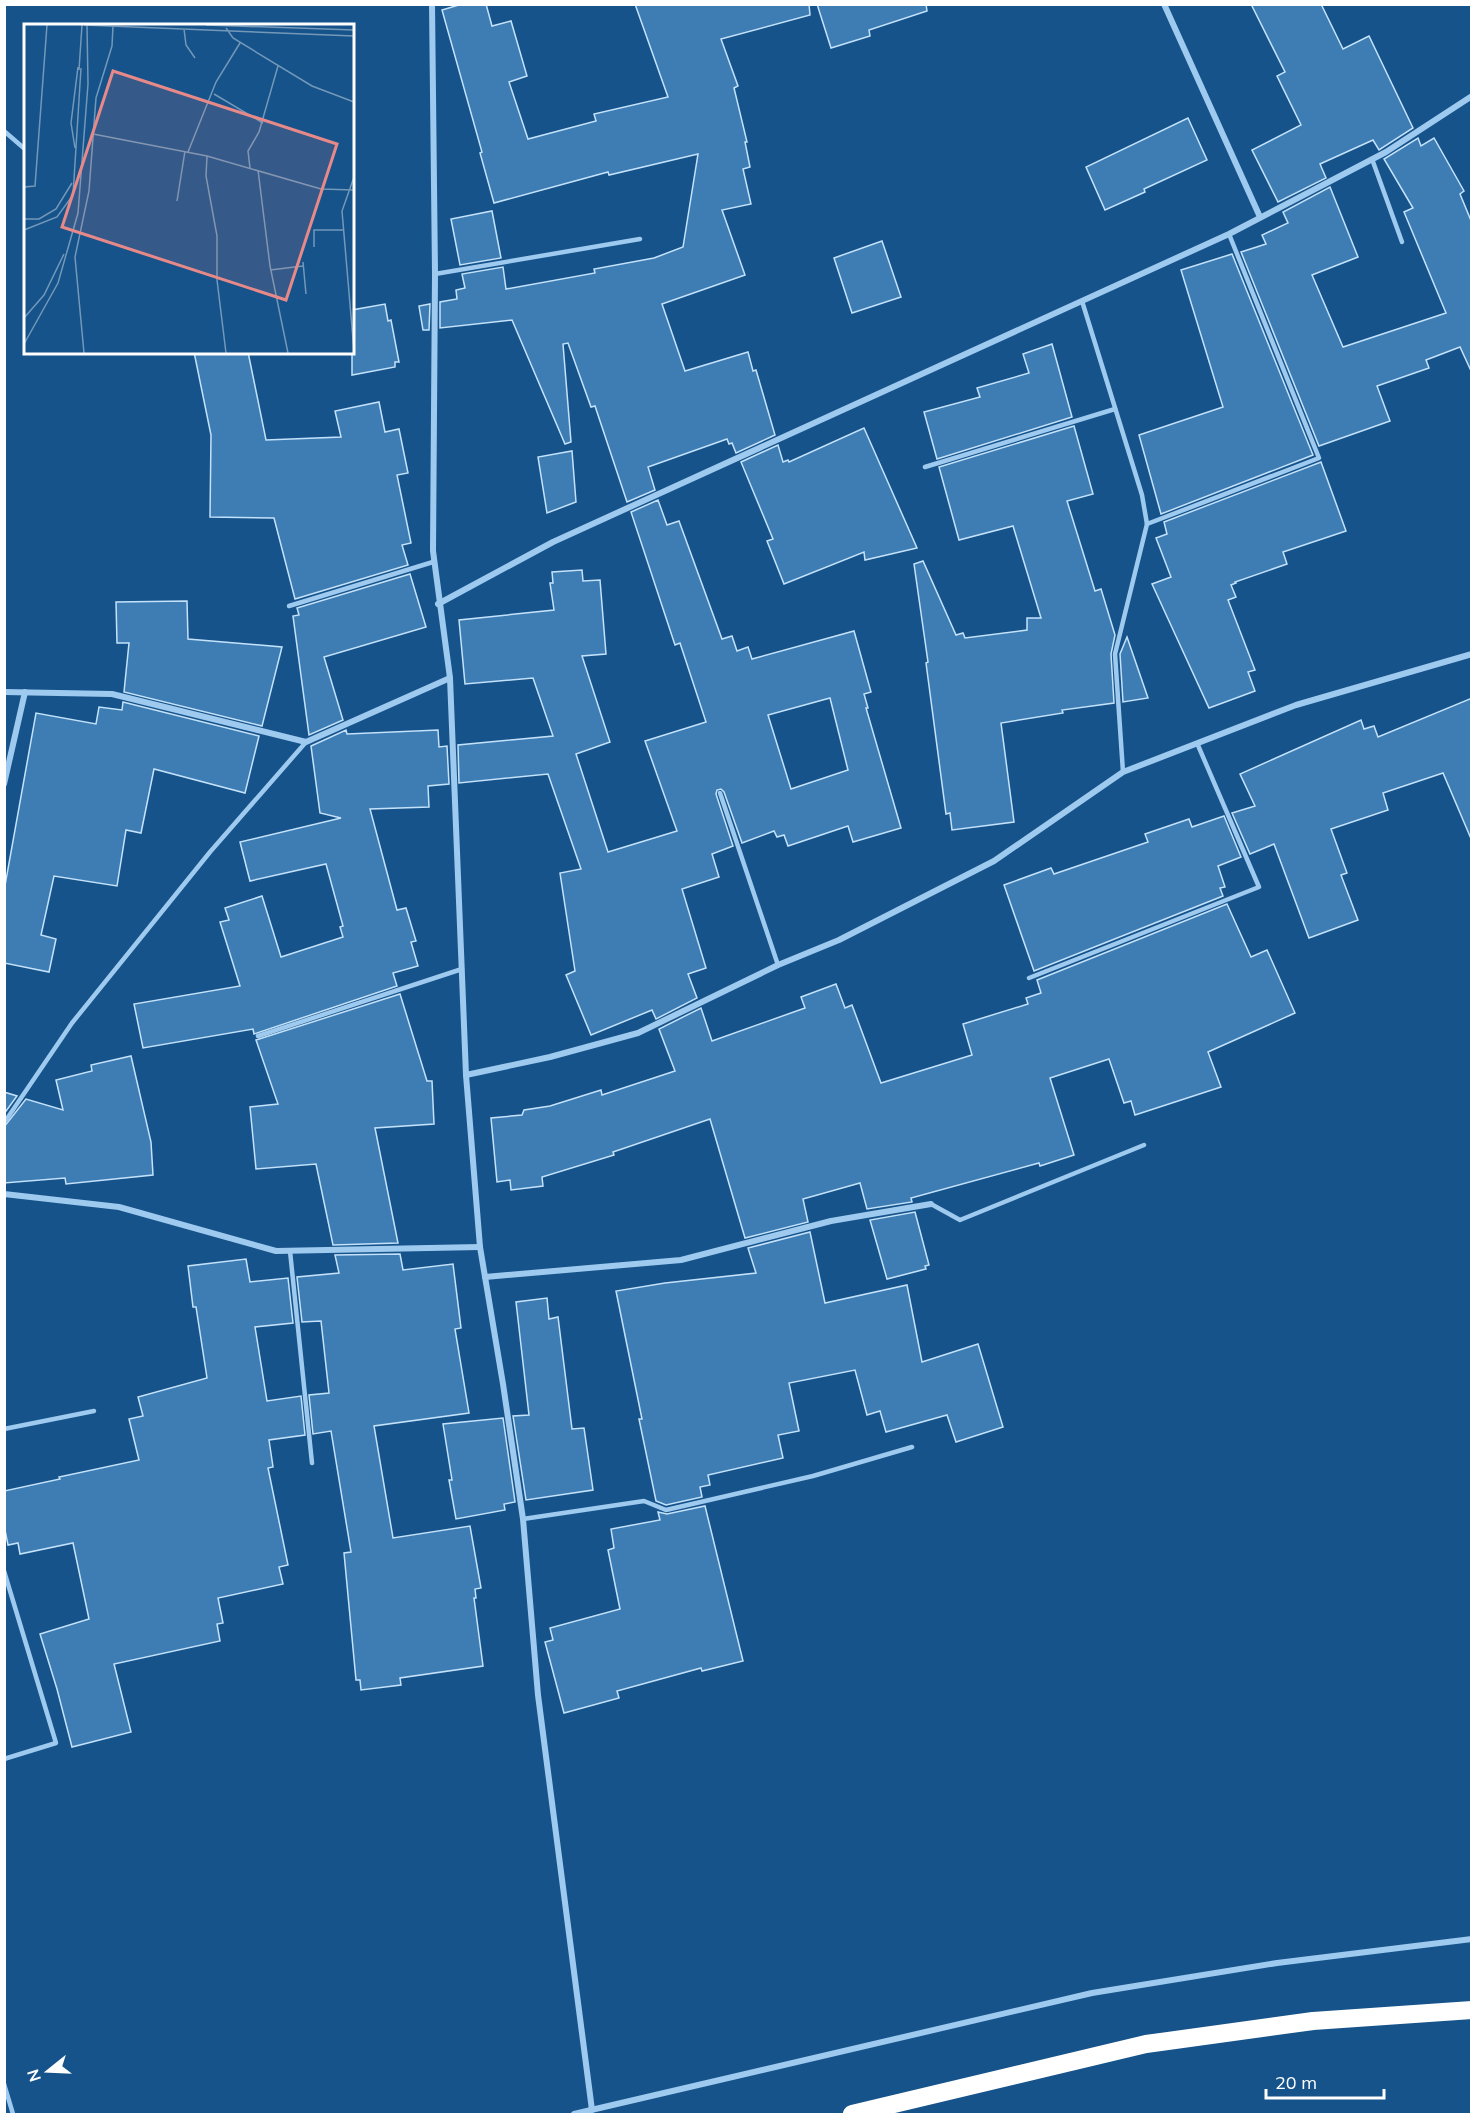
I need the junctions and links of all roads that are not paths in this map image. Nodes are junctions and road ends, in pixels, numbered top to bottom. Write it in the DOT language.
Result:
graph roads {
  1 [pos="432,4"];
  2 [pos="1164,4"];
  3 [pos="1472,96"];
  4 [pos="4,131"];
  5 [pos="24,148"];
  6 [pos="1372,159"];
  7 [pos="1260,217"];
  8 [pos="1229,234"];
  9 [pos="640,239"];
  10 [pos="1402,242"];
  11 [pos="435,274"];
  12 [pos="1082,301"];
  13 [pos="1115,409"];
  14 [pos="925,467"];
  15 [pos="1147,524"];
  16 [pos="433,562"];
  17 [pos="438,604"];
  18 [pos="289,606"];
  19 [pos="1472,654"];
  20 [pos="450,678"];
  21 [pos="4,692"];
  22 [pos="25,692"];
  23 [pos="306,742"];
  24 [pos="1196,742"];
  25 [pos="1123,772"];
  26 [pos="4,784"];
  27 [pos="720,793"];
  28 [pos="778,965"];
  29 [pos="462,969"];
  30 [pos="1029,978"];
  31 [pos="258,1036"];
  32 [pos="466,1075"];
  33 [pos="4,1122"];
  34 [pos="1144,1145"];
  35 [pos="4,1194"];
  36 [pos="931,1204"];
  37 [pos="480,1247"];
  38 [pos="290,1251"];
  39 [pos="485,1277"];
  40 [pos="94,1411"];
  41 [pos="4,1429"];
  42 [pos="912,1447"];
  43 [pos="312,1463"];
  44 [pos="523,1519"];
  45 [pos="4,1571"];
  46 [pos="4,1759"];
  47 [pos="1472,1939"];
  48 [pos="1472,2010"];
  49 [pos="4,2084"];
  50 [pos="592,2110"];
  51 [pos="852,2114"];
  52 [pos="13,2115"];
  53 [pos="574,2115"];
  1 -- 11 [label="street"];
  2 -- 7 [label="street"];
  3 -- 6 [label="street"];
  4 -- 5 [label="lane"];
  6 -- 7 [label="street"];
  6 -- 10 [label="lane"];
  7 -- 8 [label="street"];
  8 -- 12 [label="street"];
  8 -- 15 [label="lane"];
  9 -- 11 [label="lane"];
  11 -- 16 [label="street"];
  12 -- 13 [label="lane"];
  12 -- 17 [label="street"];
  13 -- 14 [label="lane"];
  13 -- 15 [label="lane"];
  15 -- 25 [label="lane"];
  16 -- 17 [label="street"];
  16 -- 18 [label="lane"];
  17 -- 20 [label="street"];
  19 -- 24 [label="street"];
  20 -- 23 [label="street"];
  20 -- 29 [label="street"];
  21 -- 22 [label="street"];
  22 -- 23 [label="street"];
  22 -- 26 [label="street"];
  23 -- 33 [label="lane"];
  24 -- 25 [label="street"];
  24 -- 30 [label="lane"];
  25 -- 28 [label="street"];
  27 -- 28 [label="lane"];
  28 -- 32 [label="street"];
  29 -- 31 [label="lane"];
  29 -- 32 [label="street"];
  32 -- 37 [label="street"];
  34 -- 36 [label="lane"];
  35 -- 38 [label="street"];
  36 -- 39 [label="street"];
  37 -- 38 [label="street"];
  37 -- 39 [label="street"];
  38 -- 43 [label="lane"];
  39 -- 44 [label="street"];
  40 -- 41 [label="lane"];
  42 -- 44 [label="lane"];
  44 -- 50 [label="street"];
  45 -- 46 [label="lane"];
  47 -- 50 [label="street"];
  48 -- 51 [label="highway"];
  49 -- 52 [label="lane"];
  50 -- 53 [label="street"];
}
